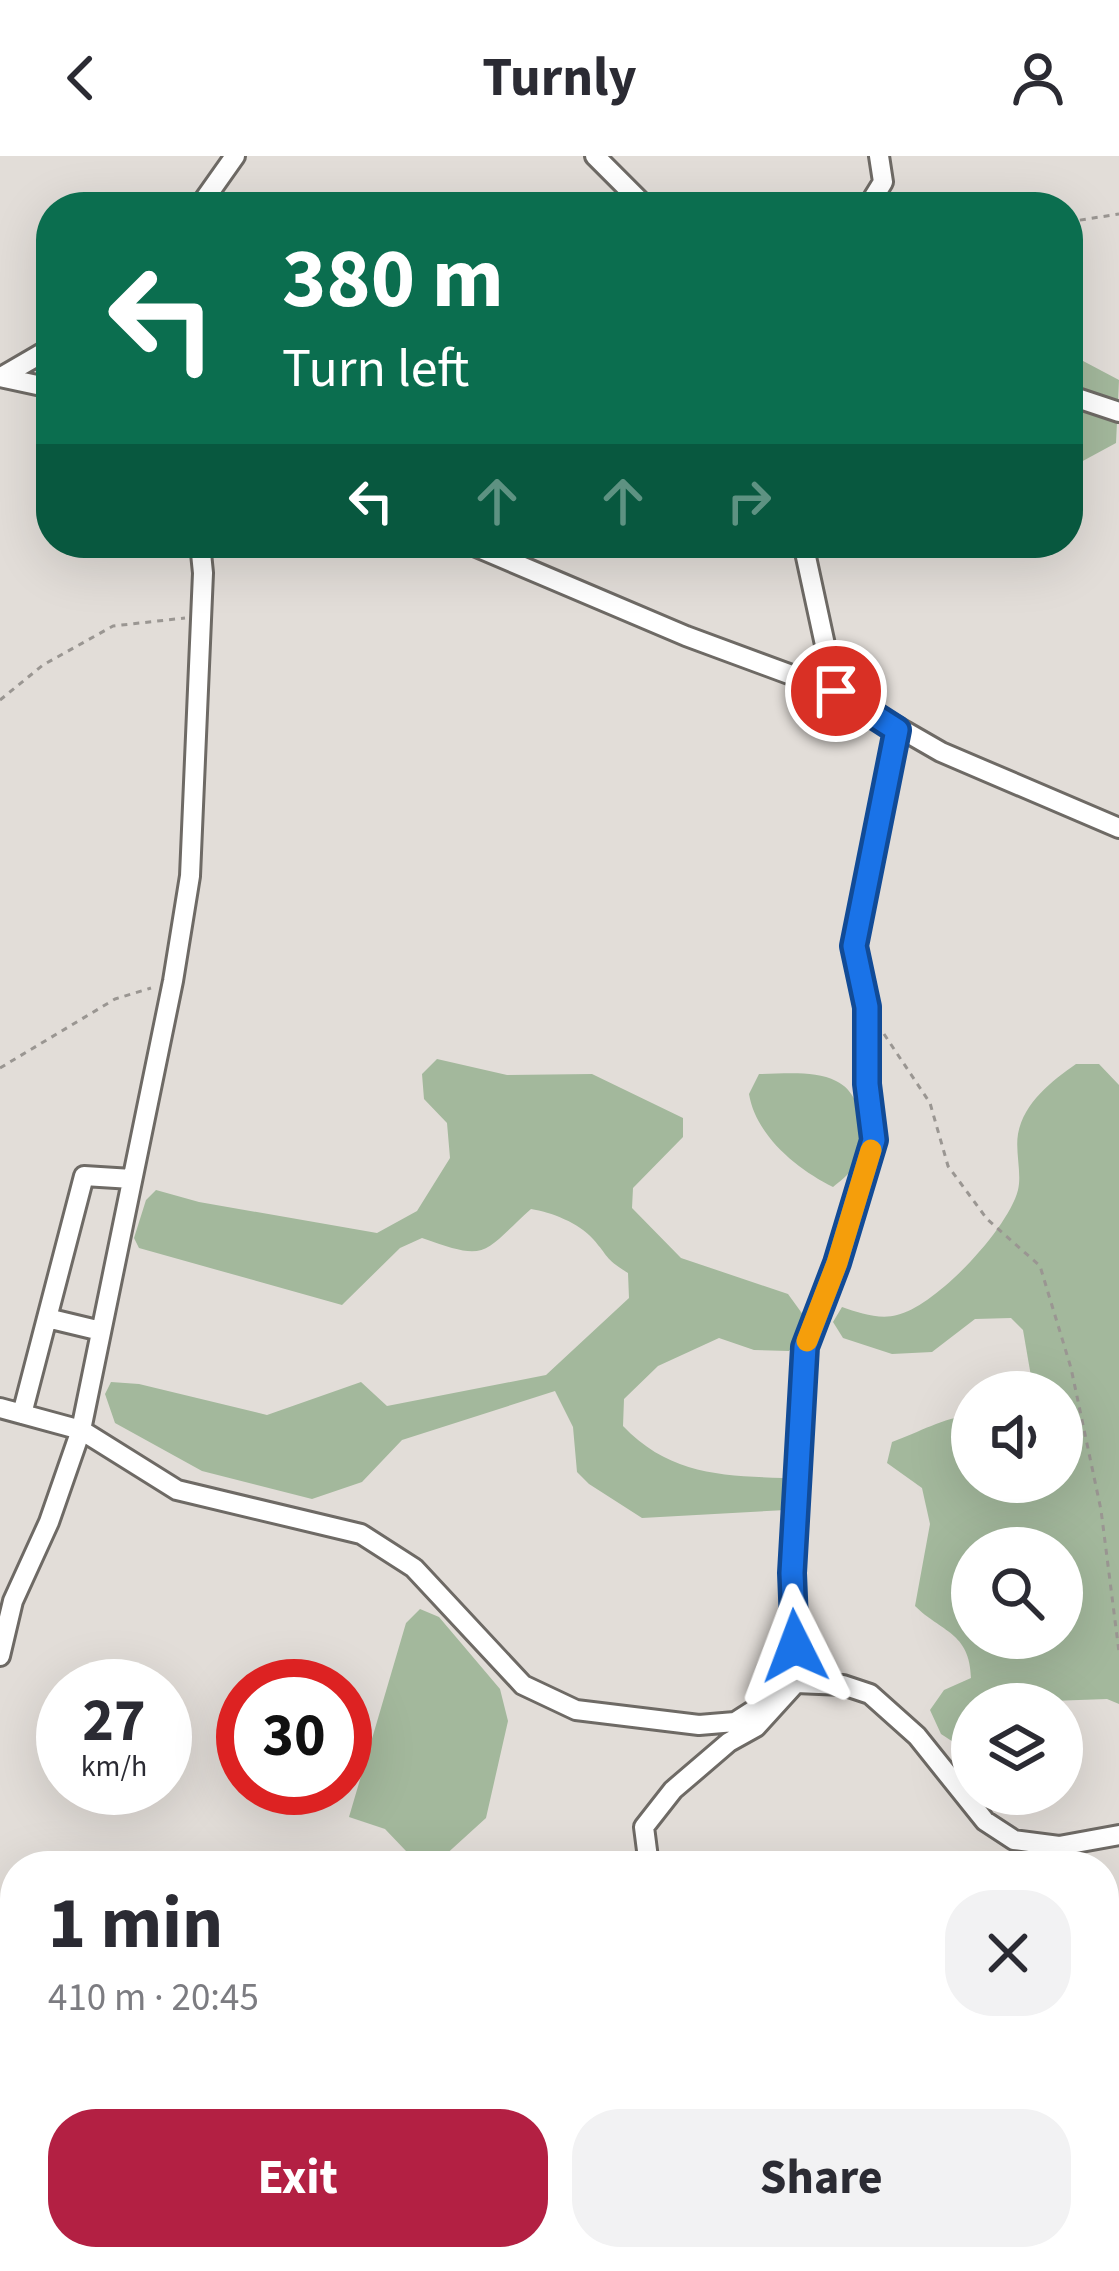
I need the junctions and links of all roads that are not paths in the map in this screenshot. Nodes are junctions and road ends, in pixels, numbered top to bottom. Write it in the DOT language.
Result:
graph roads {
  1 [pos="235,156"];
  2 [pos="595,156"];
  3 [pos="879,156"];
  4 [pos="210,192"];
  5 [pos="631,192"];
  6 [pos="877,192"];
  7 [pos="36,357"];
  8 [pos="1,377"];
  9 [pos="36,385"];
  10 [pos="1083,400"];
  11 [pos="1119,412"];
  12 [pos="200,558"];
  13 [pos="501,558"];
  14 [pos="806,558"];
  15 [pos="836,691"];
  16 [pos="897,730"];
  17 [pos="1119,828"];
  18 [pos="132,1179"];
  19 [pos="47,1318"];
  20 [pos="101,1331"];
  21 [pos="0,1408"];
  22 [pos="22,1414"];
  23 [pos="81,1430"];
  24 [pos="0,1656"];
  25 [pos="796,1683"];
  26 [pos="1119,1835"];
  27 [pos="647,1851"];
  1 -- 4 [label="street"];
  2 -- 5 [label="street"];
  3 -- 6 [label="street"];
  7 -- 8 [label="street"];
  8 -- 9 [label="street"];
  10 -- 11 [label="street"];
  12 -- 18 [label="street"];
  13 -- 15 [label="street"];
  14 -- 15 [label="street"];
  15 -- 16 [label="street"];
  16 -- 17 [label="street"];
  16 -- 25 [label="street"];
  18 -- 19 [label="street"];
  18 -- 20 [label="street"];
  19 -- 20 [label="street"];
  19 -- 22 [label="street"];
  20 -- 23 [label="street"];
  21 -- 22 [label="street"];
  22 -- 23 [label="street"];
  23 -- 24 [label="street"];
  23 -- 25 [label="street"];
  25 -- 26 [label="street"];
  25 -- 27 [label="street"];
}
